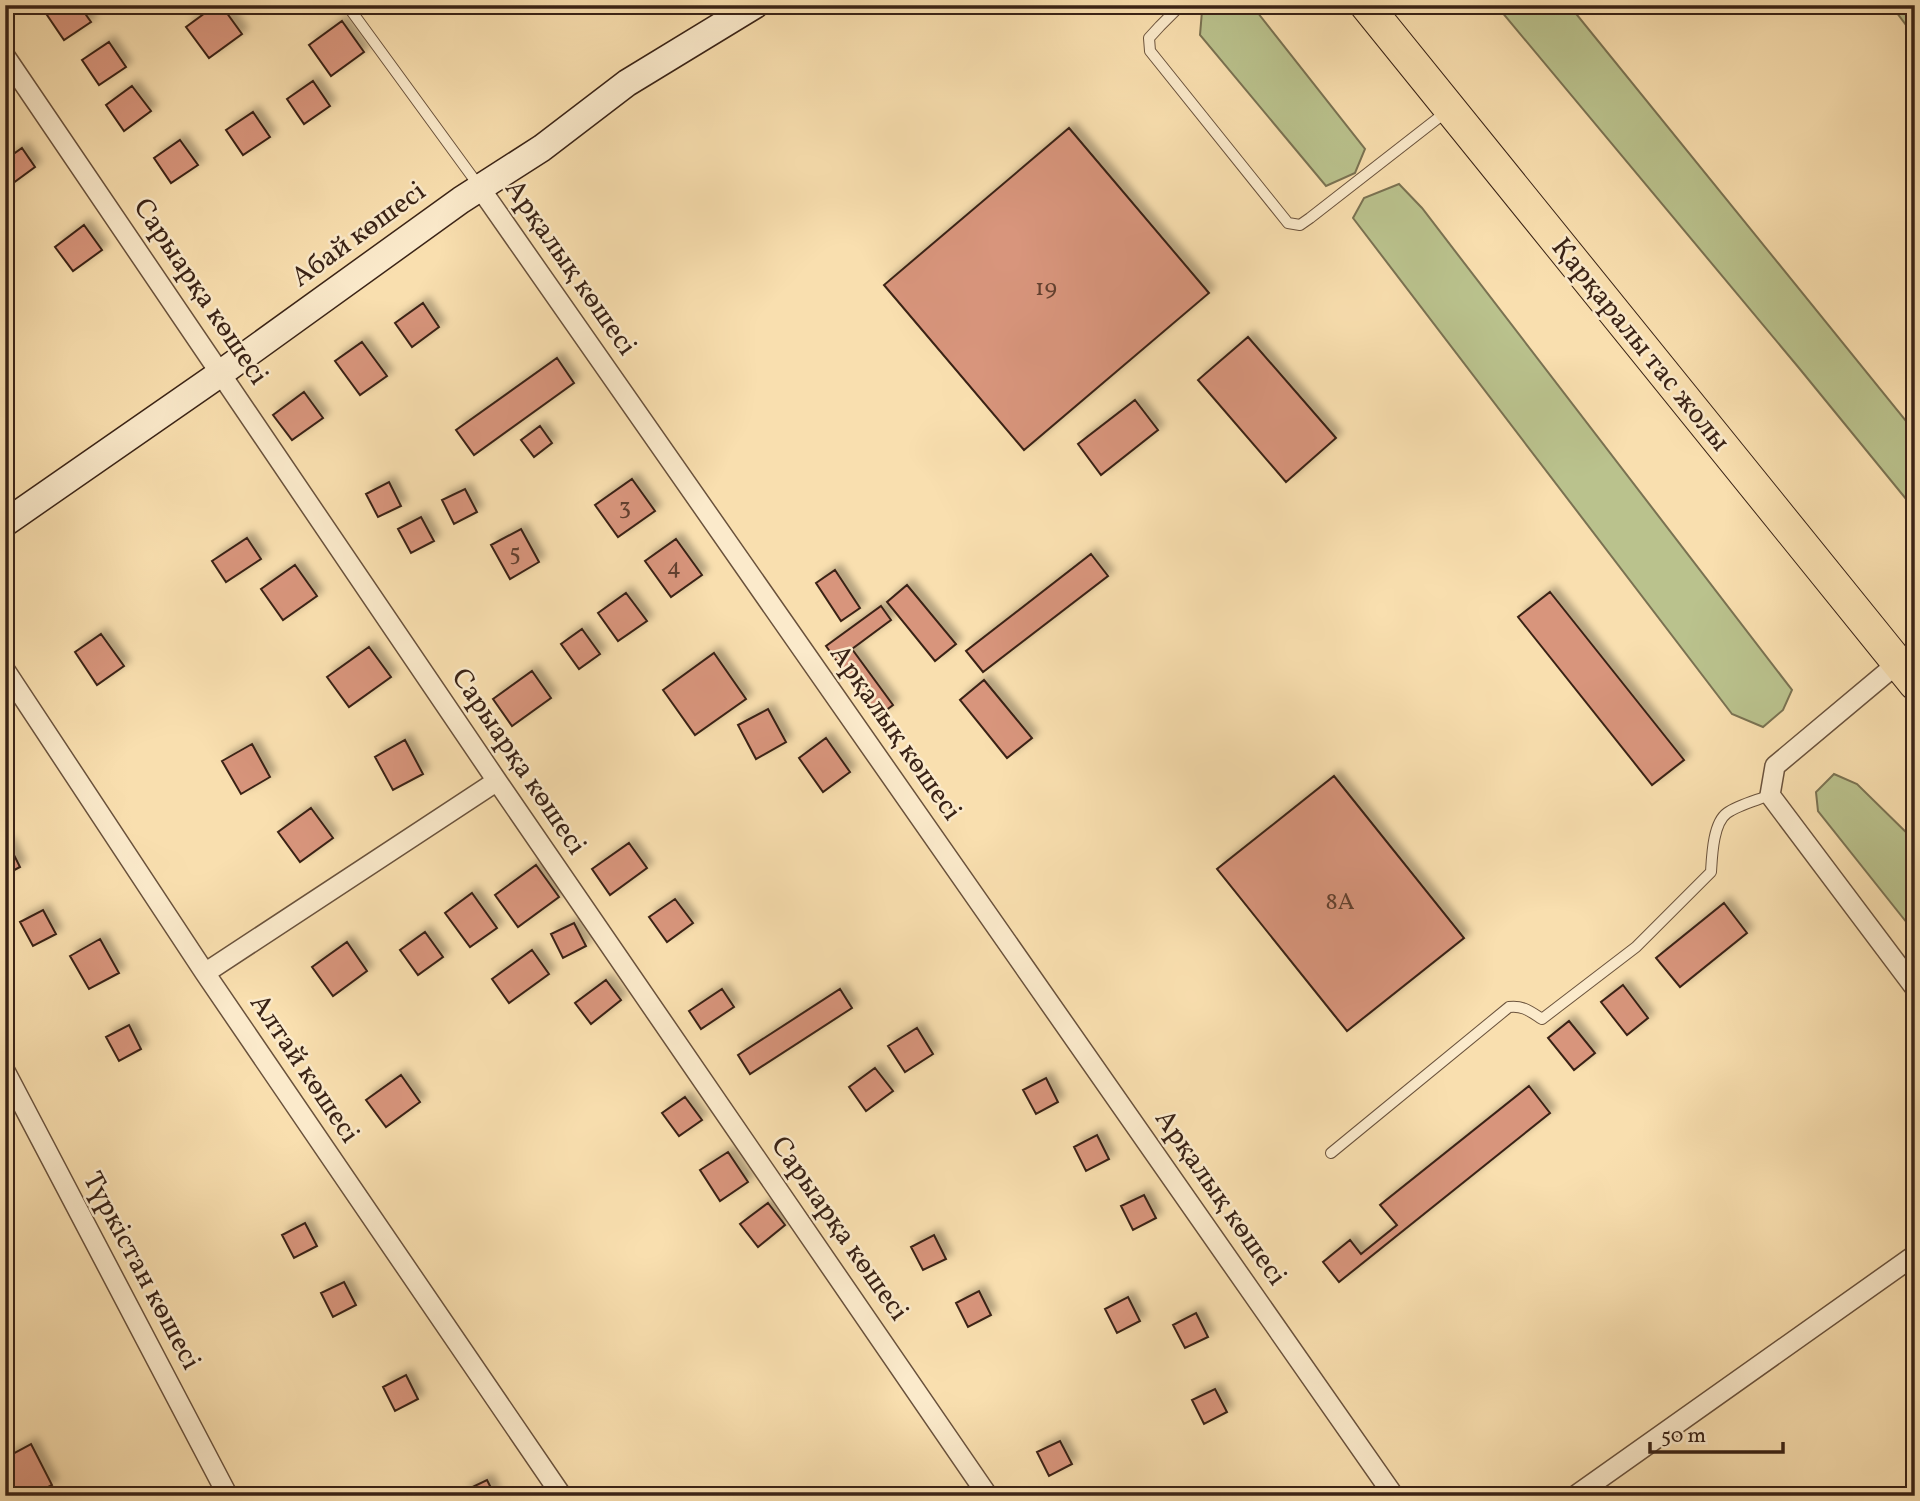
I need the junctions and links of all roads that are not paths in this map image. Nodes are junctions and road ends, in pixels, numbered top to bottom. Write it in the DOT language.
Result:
graph roads {
  1 [pos="347,5"];
  2 [pos="755,5"];
  3 [pos="1181,5"];
  4 [pos="1366,5"];
  5 [pos="5,56"];
  6 [pos="1450,110"];
  7 [pos="480,188"];
  8 [pos="221,373"];
  9 [pos="5,523"];
  10 [pos="5,670"];
  11 [pos="1906,673"];
  12 [pos="496,781"];
  13 [pos="1770,795"];
  14 [pos="205,972"];
  15 [pos="1915,988"];
  16 [pos="5,1071"];
  17 [pos="1331,1153"];
  18 [pos="1915,1255"];
  19 [pos="228,1496"];
  20 [pos="562,1496"];
  21 [pos="988,1496"];
  22 [pos="1394,1496"];
  23 [pos="1575,1496"];
  1 -- 7 [label="lane, Арқалық көшесі"];
  2 -- 7 [label="main road, Абай көшесі"];
  3 -- 6 [label="lane"];
  4 -- 6 [label="highway, Қарқаралы тас жолы"];
  5 -- 8 [label="street, Сарыарқа көшесі"];
  6 -- 11 [label="highway, Қарқаралы тас жолы"];
  7 -- 8 [label="main road, Абай көшесі"];
  7 -- 22 [label="street, Арқалық көшесі"];
  8 -- 9 [label="main road, Абай көшесі"];
  8 -- 12 [label="street, Сарыарқа көшесі"];
  10 -- 14 [label="street, Алтай көшесі"];
  11 -- 13 [label="street"];
  12 -- 14 [label="street"];
  12 -- 21 [label="street, Сарыарқа көшесі"];
  13 -- 15 [label="street"];
  13 -- 17 [label="lane"];
  14 -- 20 [label="street, Алтай көшесі"];
  16 -- 19 [label="street, Түркістан көшесі"];
  18 -- 23 [label="street"];
}
